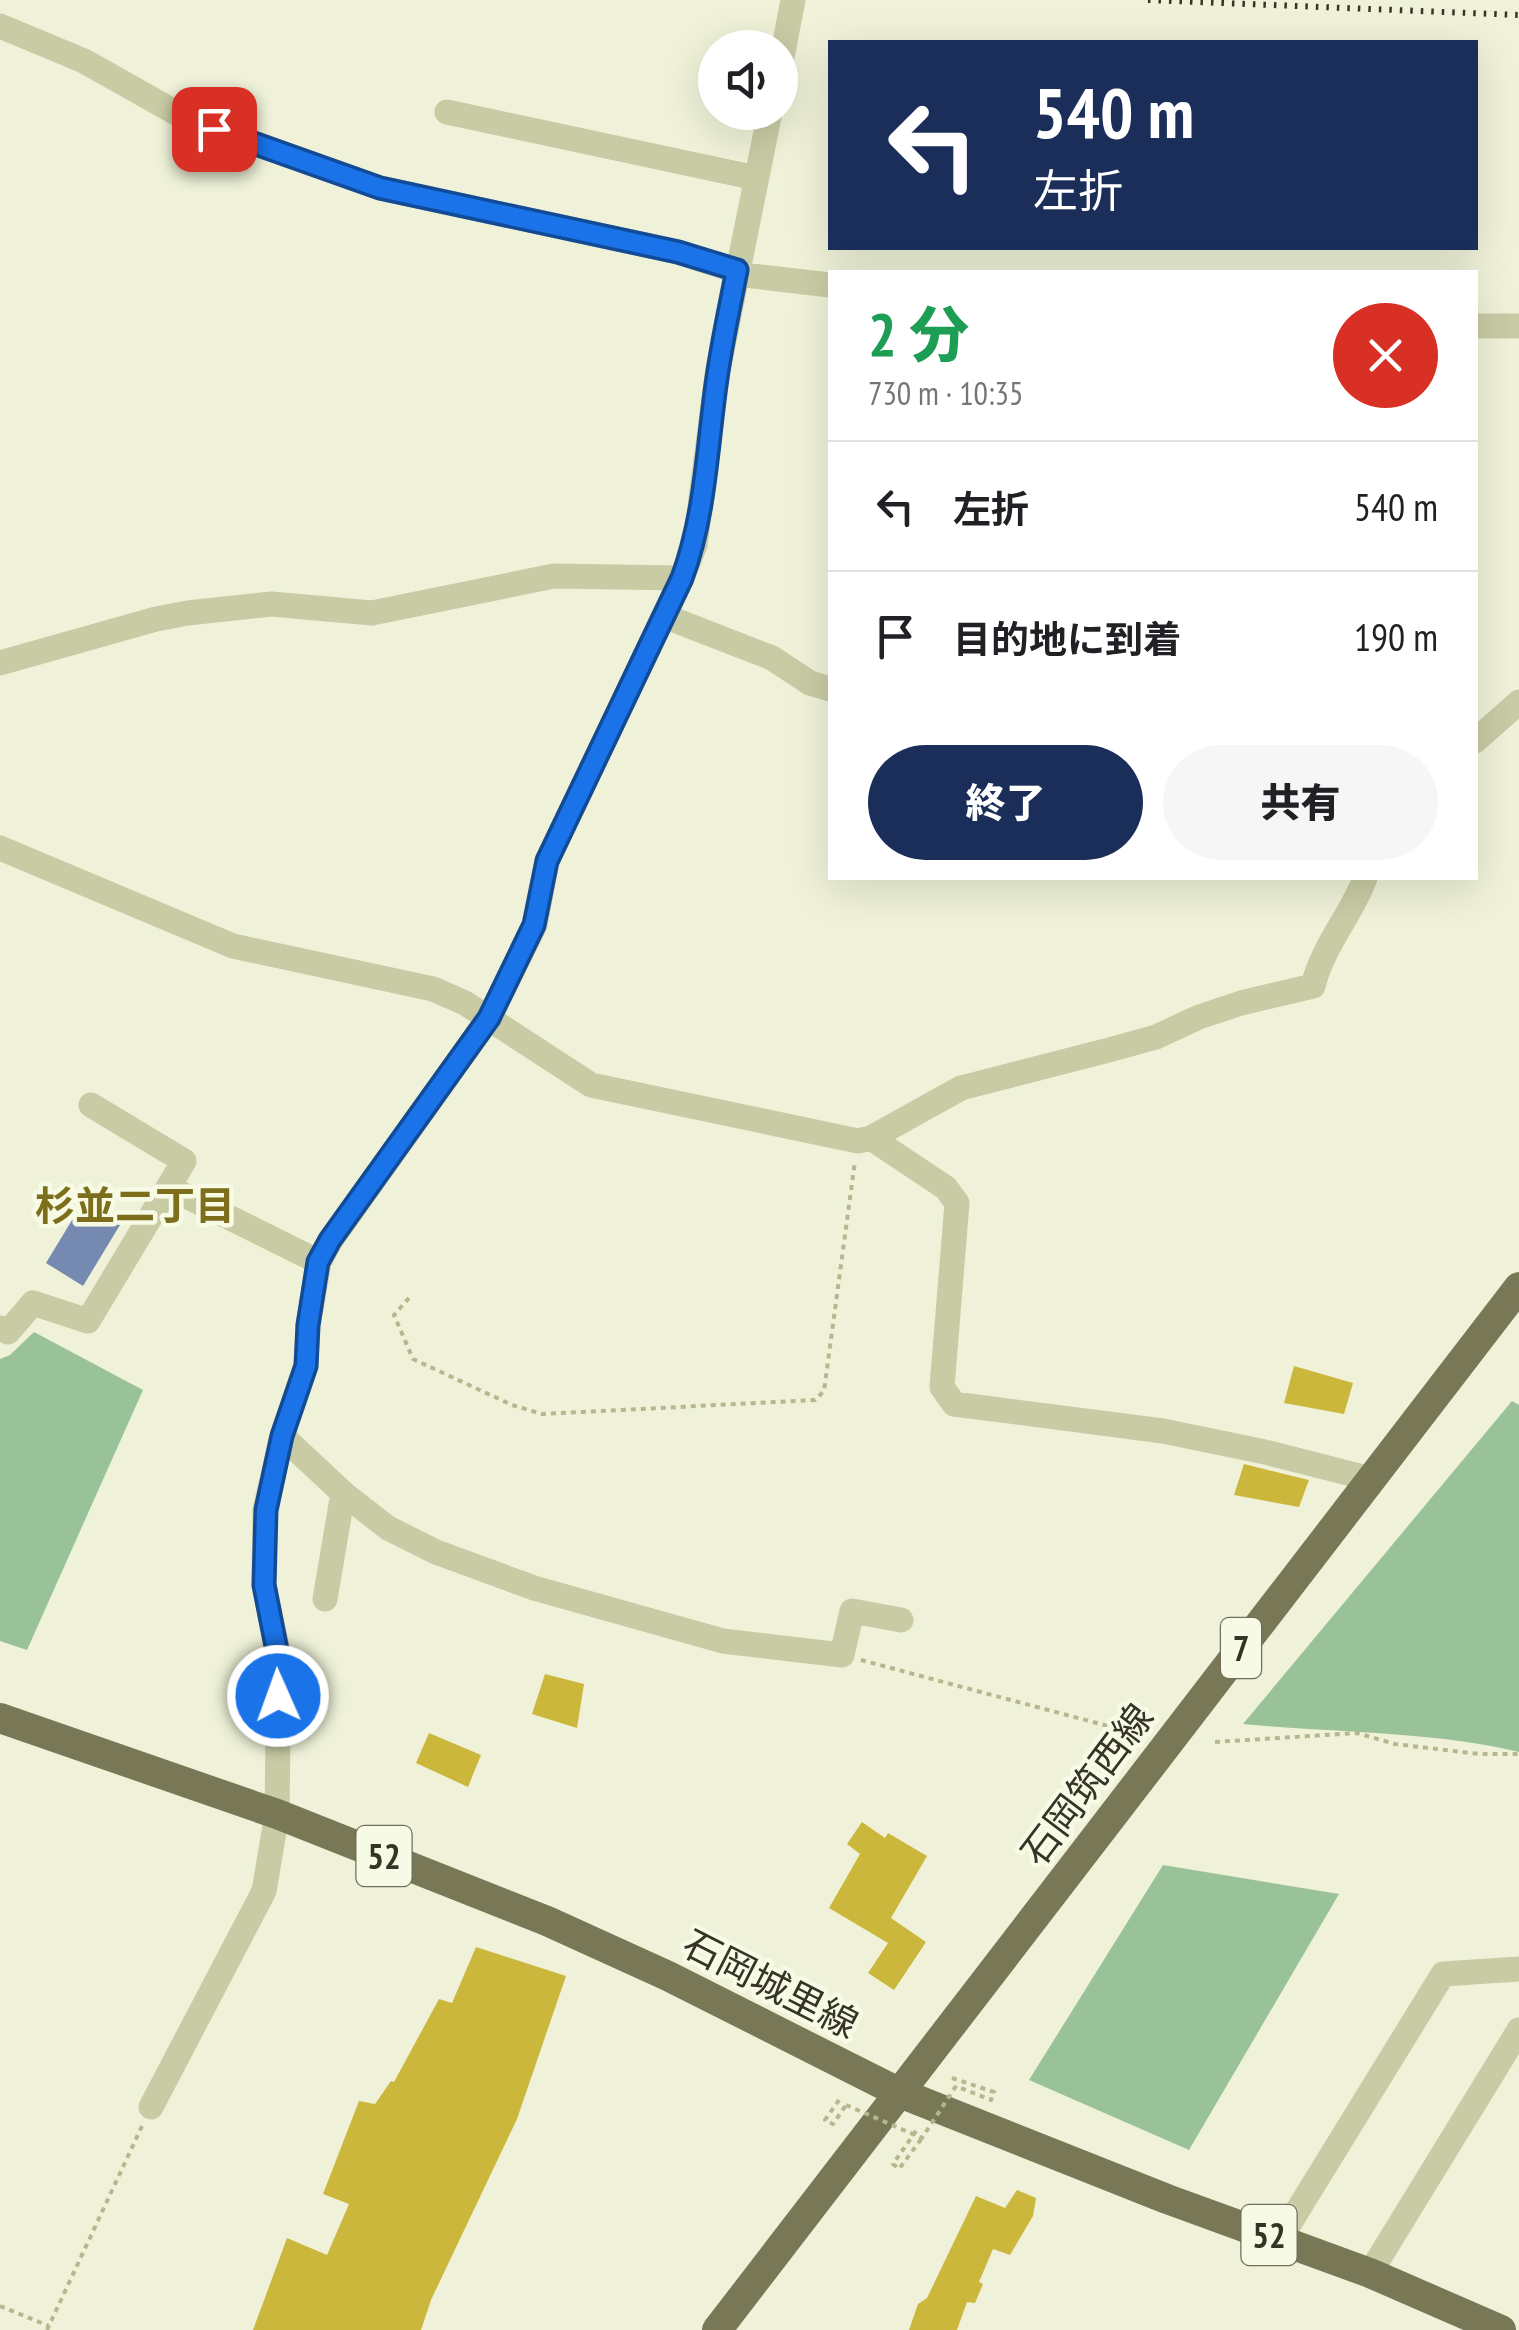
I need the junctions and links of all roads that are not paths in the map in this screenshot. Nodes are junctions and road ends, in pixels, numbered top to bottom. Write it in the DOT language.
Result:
graph roads {
  1 [pos="794,0"];
  2 [pos="0,26"];
  3 [pos="788,30"];
  4 [pos="447,112"];
  5 [pos="766,130"];
  6 [pos="756,178"];
  7 [pos="736,272"];
  8 [pos="828,285"];
  9 [pos="1478,326"];
  10 [pos="1519,326"];
  11 [pos="682,578"];
  12 [pos="664,616"];
  13 [pos="0,663"];
  14 [pos="828,688"];
  15 [pos="1519,702"];
  16 [pos="1478,739"];
  17 [pos="0,848"];
  18 [pos="1364,880"];
  19 [pos="489,1018"];
  20 [pos="91,1106"];
  21 [pos="865,1140"];
  22 [pos="170,1188"];
  23 [pos="318,1262"];
  24 [pos="1519,1287"];
  25 [pos="0,1328"];
  26 [pos="282,1436"];
  27 [pos="1371,1479"];
  28 [pos="344,1493"];
  29 [pos="324,1599"];
  30 [pos="901,1620"];
  31 [pos="0,1718"];
  32 [pos="278,1814"];
  33 [pos="1519,1969"];
  34 [pos="1519,2030"];
  35 [pos="900,2093"];
  36 [pos="151,2107"];
  37 [pos="1280,2239"];
  38 [pos="1370,2273"];
  39 [pos="717,2330"];
  40 [pos="1502,2330"];
  1 -- 3 [label="street"];
  2 -- 7 [label="street"];
  4 -- 6 [label="street"];
  5 -- 6 [label="street"];
  6 -- 7 [label="street"];
  7 -- 8 [label="street"];
  7 -- 11 [label="street"];
  9 -- 10 [label="street"];
  11 -- 12 [label="street"];
  11 -- 13 [label="street"];
  12 -- 14 [label="street"];
  12 -- 19 [label="street"];
  15 -- 16 [label="street"];
  17 -- 19 [label="street"];
  18 -- 21 [label="street"];
  19 -- 21 [label="street"];
  19 -- 23 [label="street"];
  20 -- 22 [label="street"];
  21 -- 27 [label="street"];
  22 -- 23 [label="street"];
  22 -- 25 [label="street"];
  23 -- 26 [label="street"];
  24 -- 27 [label="main road, 石岡筑西線 / 7"];
  26 -- 28 [label="street"];
  26 -- 32 [label="street"];
  27 -- 35 [label="main road, 石岡筑西線 / 7"];
  28 -- 29 [label="street"];
  28 -- 30 [label="street"];
  31 -- 32 [label="main road, 石岡城里線 / 52"];
  32 -- 35 [label="main road, 石岡城里線 / 52"];
  32 -- 36 [label="street"];
  33 -- 37 [label="street"];
  34 -- 38 [label="street"];
  35 -- 37 [label="main road, 石岡城里線 / 52"];
  35 -- 39 [label="main road, 石岡筑西線 / 7"];
  37 -- 38 [label="main road, 石岡城里線 / 52"];
  38 -- 40 [label="main road, 石岡城里線 / 52"];
}
